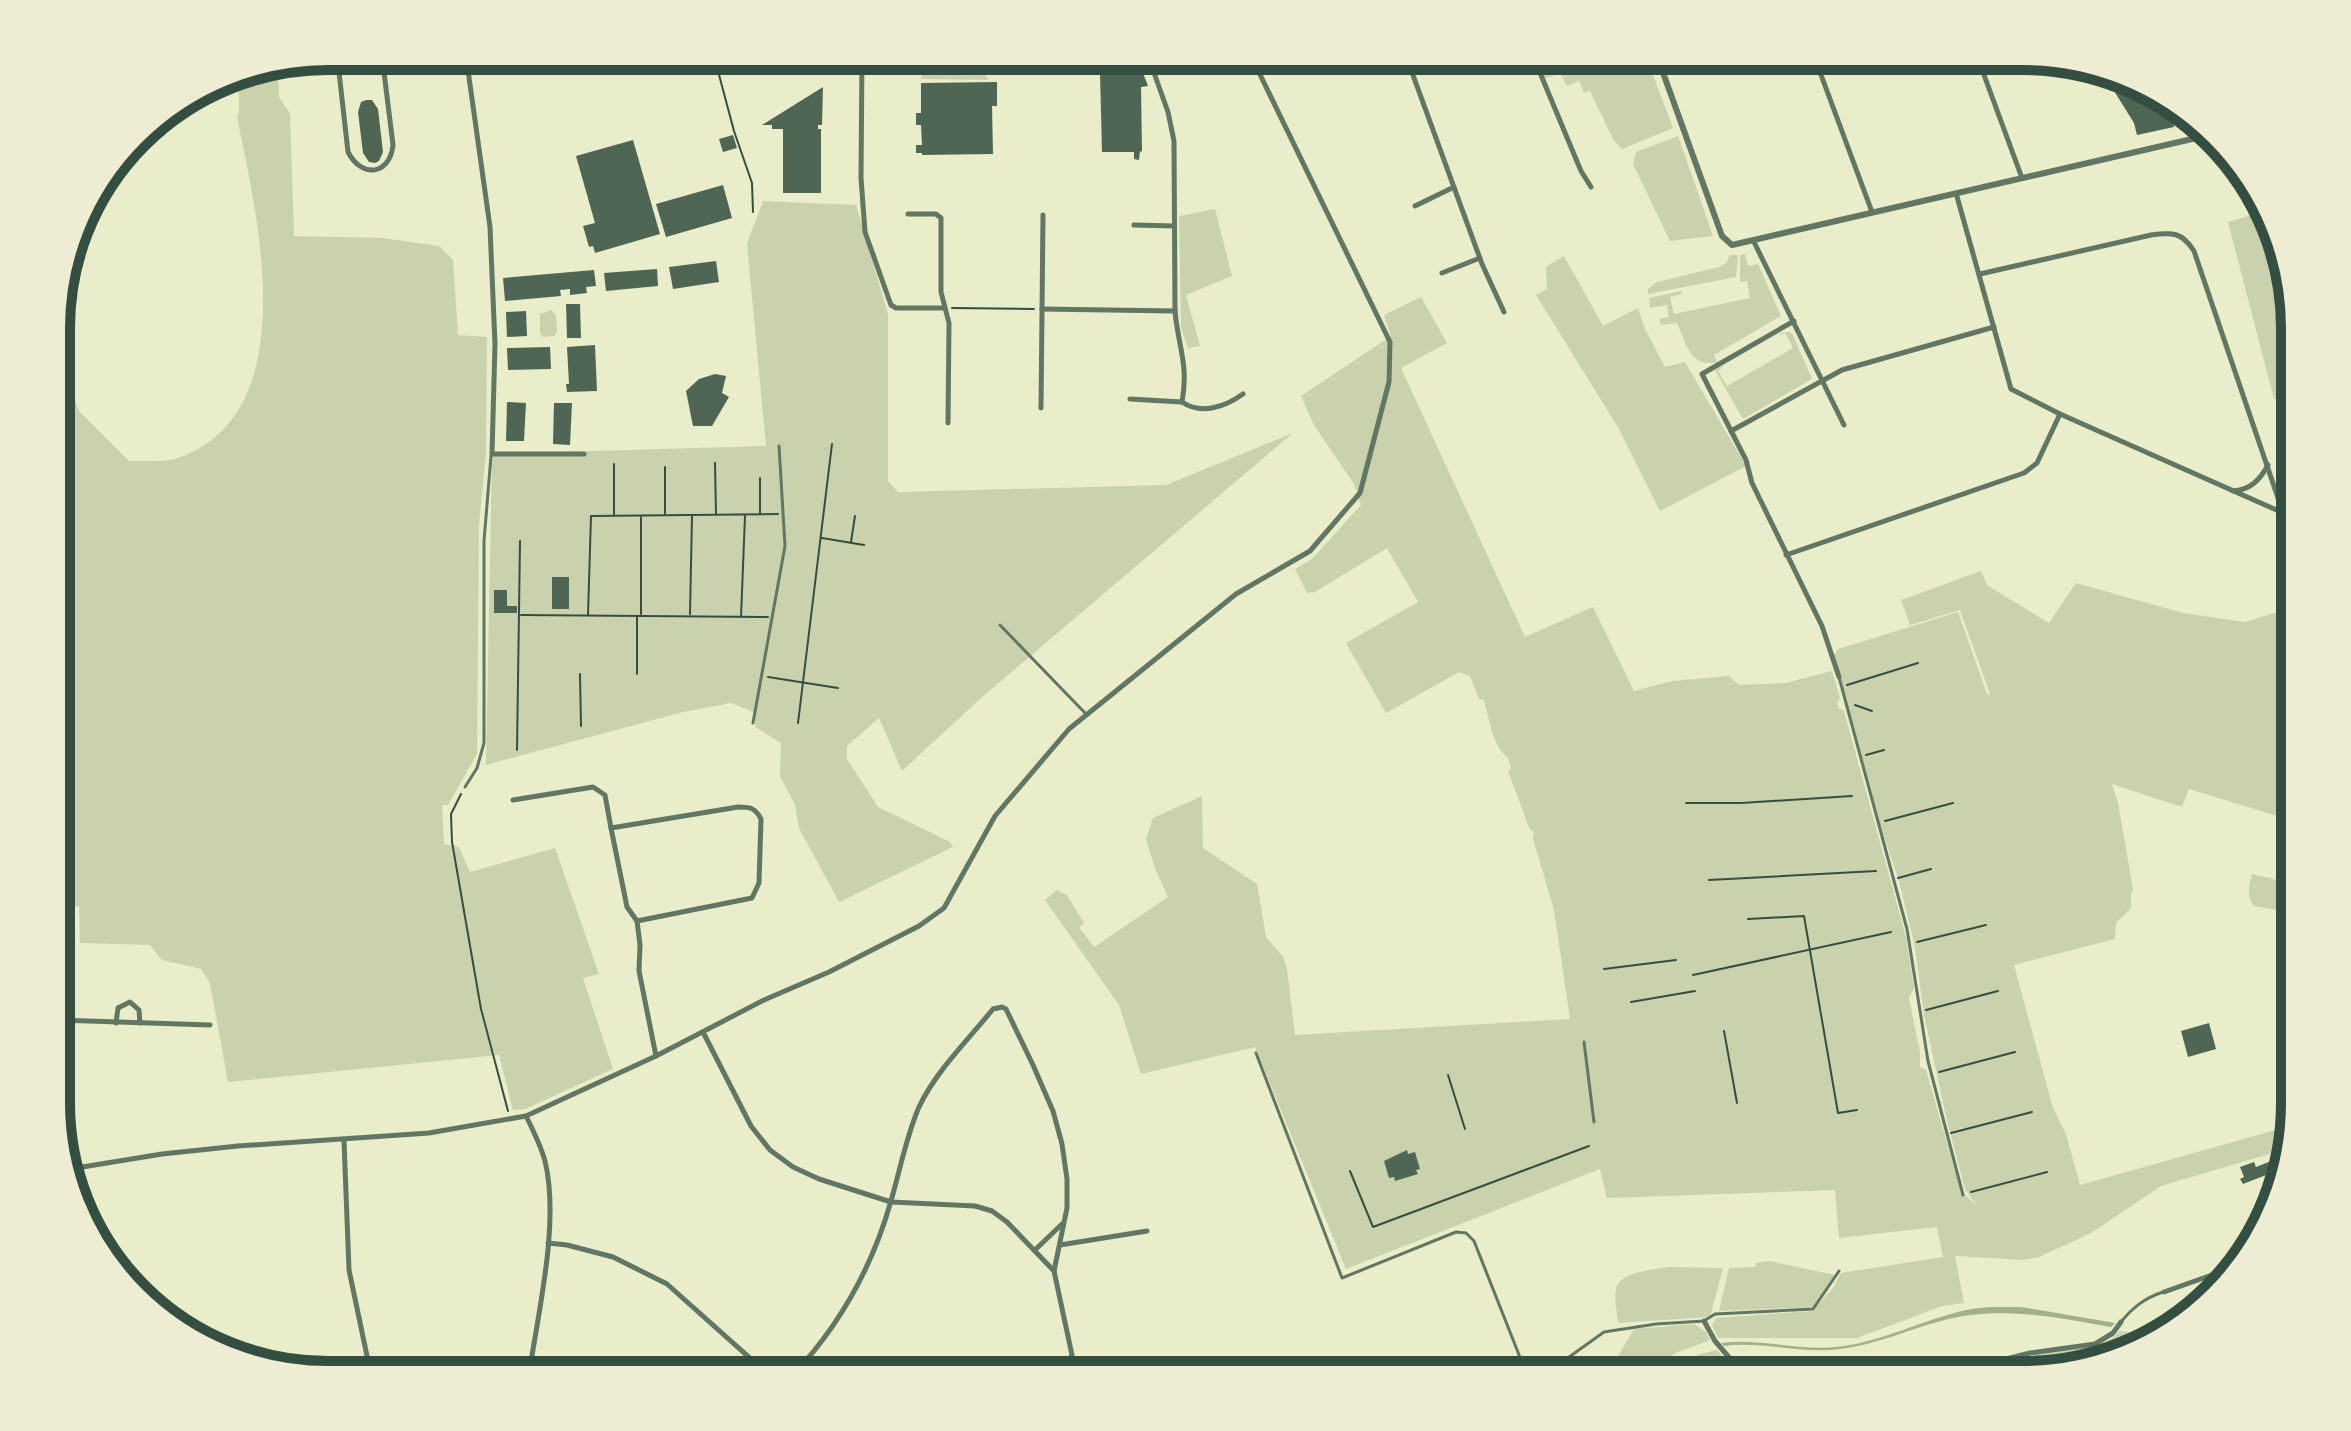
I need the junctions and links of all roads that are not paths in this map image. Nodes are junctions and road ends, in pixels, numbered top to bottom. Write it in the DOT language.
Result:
graph roads {
  1 [pos="339,70"];
  2 [pos="384,70"];
  3 [pos="468,70"];
  4 [pos="862,70"];
  5 [pos="1153,70"];
  6 [pos="1258,70"];
  7 [pos="1411,70"];
  8 [pos="1539,70"];
  9 [pos="1662,70"];
  10 [pos="1819,70"];
  11 [pos="1982,70"];
  12 [pos="2196,138"];
  13 [pos="2022,178"];
  14 [pos="1454,187"];
  15 [pos="1591,187"];
  16 [pos="1956,193"];
  17 [pos="1415,206"];
  18 [pos="1872,212"];
  19 [pos="908,214"];
  20 [pos="1043,215"];
  21 [pos="1134,225"];
  22 [pos="1174,226"];
  23 [pos="1754,242"];
  24 [pos="1480,258"];
  25 [pos="1442,273"];
  26 [pos="1980,274"];
  27 [pos="943,308"];
  28 [pos="1042,309"];
  29 [pos="1175,311"];
  30 [pos="1504,312"];
  31 [pos="1794,321"];
  32 [pos="1994,327"];
  33 [pos="1823,379"];
  34 [pos="1243,394"];
  35 [pos="1130,399"];
  36 [pos="1182,402"];
  37 [pos="1041,408"];
  38 [pos="2060,414"];
  39 [pos="948,423"];
  40 [pos="1844,425"];
  41 [pos="1731,431"];
  42 [pos="779,446"];
  43 [pos="492,454"];
  44 [pos="584,454"];
  45 [pos="2268,464"];
  46 [pos="2231,491"];
  47 [pos="2280,506"];
  48 [pos="2280,512"];
  49 [pos="1786,555"];
  50 [pos="1000,625"];
  51 [pos="1839,677"];
  52 [pos="1087,715"];
  53 [pos="753,723"];
  54 [pos="465,787"];
  55 [pos="513,800"];
  56 [pos="611,828"];
  57 [pos="637,921"];
  58 [pos="70,1020"];
  59 [pos="116,1023"];
  60 [pos="140,1023"];
  61 [pos="210,1025"];
  62 [pos="703,1032"];
  63 [pos="1584,1042"];
  64 [pos="1256,1053"];
  65 [pos="656,1056"];
  66 [pos="526,1116"];
  67 [pos="1594,1122"];
  68 [pos="344,1141"];
  69 [pos="78,1168"];
  70 [pos="1963,1195"];
  71 [pos="891,1202"];
  72 [pos="1063,1223"];
  73 [pos="1147,1231"];
  74 [pos="548,1243"];
  75 [pos="1060,1245"];
  76 [pos="1035,1250"];
  77 [pos="1054,1271"];
  78 [pos="1839,1271"];
  79 [pos="2215,1274"];
  80 [pos="2164,1292"];
  81 [pos="1704,1321"];
  82 [pos="2121,1322"];
  83 [pos="2006,1359"];
  84 [pos="1521,1360"];
  85 [pos="1565,1360"];
  86 [pos="1730,1360"];
  87 [pos="1998,1360"];
  88 [pos="368,1361"];
  89 [pos="531,1361"];
  90 [pos="753,1361"];
  91 [pos="806,1361"];
  92 [pos="1069,1361"];
  1 -- 2 [label="street"];
  3 -- 43 [label="street"];
  4 -- 27 [label="street"];
  5 -- 22 [label="street"];
  6 -- 52 [label="street"];
  7 -- 14 [label="street"];
  8 -- 15 [label="street"];
  9 -- 23 [label="street"];
  10 -- 18 [label="street"];
  11 -- 13 [label="street"];
  12 -- 13 [label="street"];
  13 -- 16 [label="street"];
  14 -- 17 [label="street"];
  14 -- 24 [label="street"];
  16 -- 18 [label="street"];
  16 -- 26 [label="street"];
  18 -- 23 [label="street"];
  19 -- 27 [label="street"];
  20 -- 28 [label="street"];
  21 -- 22 [label="street"];
  22 -- 29 [label="street"];
  23 -- 31 [label="street"];
  24 -- 25 [label="street"];
  24 -- 30 [label="street"];
  26 -- 32 [label="street"];
  26 -- 45 [label="street"];
  27 -- 39 [label="street"];
  28 -- 29 [label="street"];
  28 -- 37 [label="street"];
  29 -- 36 [label="street"];
  31 -- 33 [label="street"];
  31 -- 41 [label="street"];
  32 -- 33 [label="street"];
  32 -- 38 [label="street"];
  33 -- 40 [label="street"];
  33 -- 41 [label="street"];
  34 -- 36 [label="street"];
  35 -- 36 [label="street"];
  38 -- 46 [label="street"];
  38 -- 49 [label="street"];
  41 -- 49 [label="street"];
  42 -- 53 [label="lane"];
  43 -- 44 [label="street"];
  43 -- 54 [label="lane"];
  45 -- 46 [label="street"];
  45 -- 47 [label="street"];
  46 -- 48 [label="street"];
  49 -- 51 [label="street"];
  50 -- 52 [label="lane"];
  51 -- 70 [label="lane"];
  52 -- 62 [label="street"];
  55 -- 56 [label="street"];
  56 -- 57 [label="street"];
  56 -- 57 [label="street"];
  57 -- 65 [label="street"];
  58 -- 59 [label="street"];
  59 -- 60 [label="street"];
  59 -- 60 [label="street"];
  60 -- 61 [label="street"];
  62 -- 65 [label="street"];
  62 -- 71 [label="street"];
  63 -- 67 [label="lane"];
  64 -- 84 [label="lane"];
  65 -- 66 [label="street"];
  66 -- 68 [label="street"];
  66 -- 74 [label="street"];
  68 -- 69 [label="street"];
  68 -- 88 [label="street"];
  71 -- 72 [label="street"];
  71 -- 76 [label="street"];
  71 -- 91 [label="street"];
  72 -- 75 [label="street"];
  72 -- 76 [label="street"];
  73 -- 75 [label="street"];
  74 -- 89 [label="street"];
  74 -- 90 [label="street"];
  75 -- 77 [label="street"];
  76 -- 77 [label="street"];
  77 -- 92 [label="street"];
  78 -- 81 [label="lane"];
  79 -- 80 [label="street"];
  80 -- 82 [label="lane"];
  81 -- 85 [label="lane"];
  81 -- 86 [label="street"];
  82 -- 83 [label="street"];
  83 -- 87 [label="street"];
}
